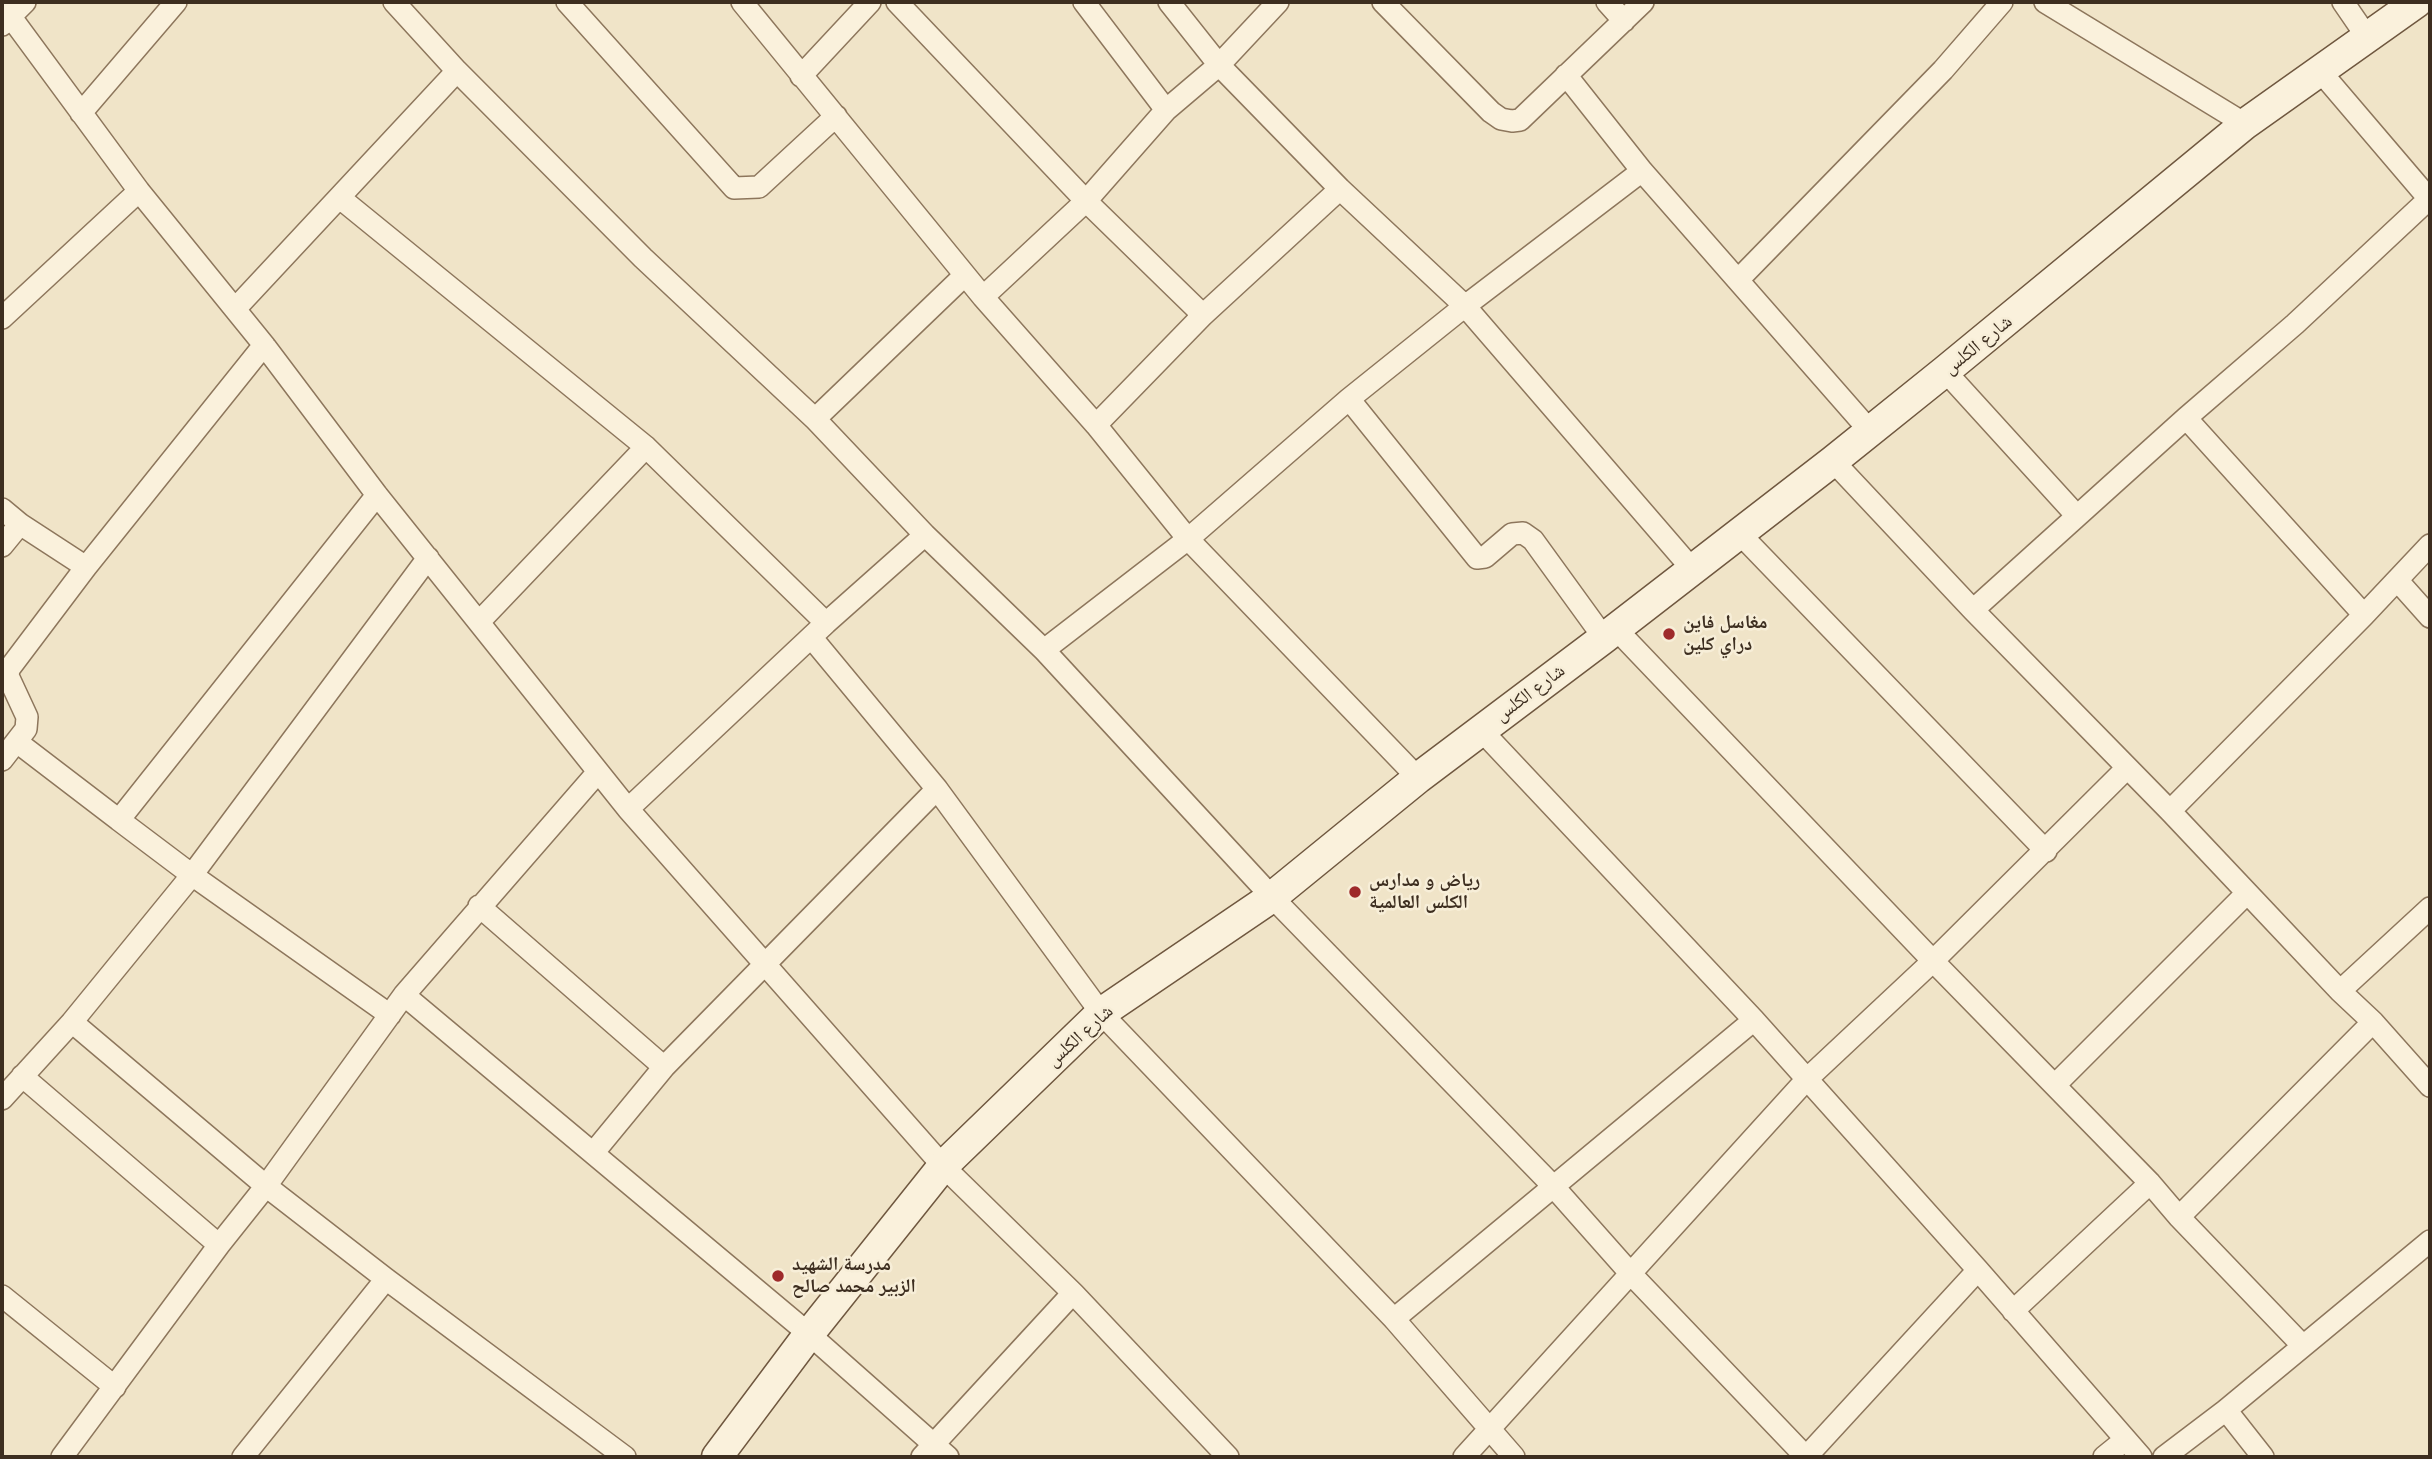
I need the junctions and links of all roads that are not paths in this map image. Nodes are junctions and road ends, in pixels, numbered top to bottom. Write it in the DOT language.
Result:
graph roads {
  1 [pos="176,2"];
  2 [pos="394,2"];
  3 [pos="568,2"];
  4 [pos="742,2"];
  5 [pos="870,2"];
  6 [pos="897,2"];
  7 [pos="1084,2"];
  8 [pos="1169,2"];
  9 [pos="1278,2"];
  10 [pos="1383,2"];
  11 [pos="1607,2"];
  12 [pos="1643,2"];
  13 [pos="2002,2"];
  14 [pos="2045,2"];
  15 [pos="2343,2"];
  16 [pos="2417,2"];
  17 [pos="10,12"];
  18 [pos="1624,21"];
  19 [pos="2367,37"];
  20 [pos="1219,65"];
  21 [pos="457,71"];
  22 [pos="2320,71"];
  23 [pos="1566,75"];
  24 [pos="801,76"];
  25 [pos="1166,110"];
  26 [pos="81,113"];
  27 [pos="836,116"];
  28 [pos="2245,124"];
  29 [pos="1643,171"];
  30 [pos="1340,189"];
  31 [pos="139,191"];
  32 [pos="341,198"];
  33 [pos="2430,199"];
  34 [pos="1086,201"];
  35 [pos="965,275"];
  36 [pos="1738,280"];
  37 [pos="983,297"];
  38 [pos="1465,306"];
  39 [pos="235,309"];
  40 [pos="1203,315"];
  41 [pos="2,318"];
  42 [pos="264,345"];
  43 [pos="1945,372"];
  44 [pos="1349,399"];
  45 [pos="2186,418"];
  46 [pos="815,419"];
  47 [pos="1096,425"];
  48 [pos="1870,431"];
  49 [pos="646,447"];
  50 [pos="1833,461"];
  51 [pos="377,495"];
  52 [pos="2,509"];
  53 [pos="2077,516"];
  54 [pos="20,524"];
  55 [pos="1740,534"];
  56 [pos="925,535"];
  57 [pos="1188,538"];
  58 [pos="2430,545"];
  59 [pos="2,547"];
  60 [pos="428,558"];
  61 [pos="86,567"];
  62 [pos="1692,569"];
  63 [pos="2397,580"];
  64 [pos="1973,610"];
  65 [pos="2364,615"];
  66 [pos="2430,617"];
  67 [pos="479,622"];
  68 [pos="819,630"];
  69 [pos="1610,633"];
  70 [pos="1044,650"];
  71 [pos="1481,730"];
  72 [pos="17,742"];
  73 [pos="2,760"];
  74 [pos="2127,768"];
  75 [pos="598,772"];
  76 [pos="1418,778"];
  77 [pos="937,789"];
  78 [pos="628,809"];
  79 [pos="2170,811"];
  80 [pos="119,820"];
  81 [pos="2046,851"];
  82 [pos="192,875"];
  83 [pos="2247,893"];
  84 [pos="1272,897"];
  85 [pos="479,906"];
  86 [pos="2430,908"];
  87 [pos="1933,961"];
  88 [pos="766,965"];
  89 [pos="2340,991"];
  90 [pos="404,995"];
  91 [pos="1101,1013"];
  92 [pos="390,1015"];
  93 [pos="1754,1020"];
  94 [pos="2373,1022"];
  95 [pos="72,1023"];
  96 [pos="664,1067"];
  97 [pos="22,1076"];
  98 [pos="1807,1079"];
  99 [pos="2055,1085"];
  100 [pos="2430,1086"];
  101 [pos="2,1100"];
  102 [pos="594,1152"];
  103 [pos="943,1166"];
  104 [pos="2150,1183"];
  105 [pos="266,1186"];
  106 [pos="1553,1186"];
  107 [pos="2179,1217"];
  108 [pos="2430,1241"];
  109 [pos="219,1245"];
  110 [pos="1978,1270"];
  111 [pos="1631,1274"];
  112 [pos="386,1279"];
  113 [pos="1073,1293"];
  114 [pos="2,1296"];
  115 [pos="2013,1311"];
  116 [pos="1394,1319"];
  117 [pos="809,1334"];
  118 [pos="2302,1346"];
  119 [pos="115,1387"];
  120 [pos="2226,1410"];
  121 [pos="1488,1429"];
  122 [pos="2125,1440"];
  123 [pos="934,1453"];
  124 [pos="62,1457"];
  125 [pos="243,1457"];
  126 [pos="625,1457"];
  127 [pos="717,1457"];
  128 [pos="1228,1457"];
  129 [pos="1464,1457"];
  130 [pos="1514,1457"];
  131 [pos="2104,1457"];
  132 [pos="2141,1457"];
  133 [pos="2164,1457"];
  134 [pos="2263,1457"];
  1 -- 26 [label="street"];
  2 -- 21 [label="street"];
  3 -- 27 [label="street"];
  4 -- 24 [label="street"];
  5 -- 24 [label="street"];
  6 -- 34 [label="street"];
  7 -- 25 [label="street"];
  8 -- 20 [label="street"];
  9 -- 20 [label="street"];
  10 -- 23 [label="street"];
  11 -- 18 [label="street"];
  12 -- 18 [label="street"];
  13 -- 36 [label="street"];
  14 -- 28 [label="street"];
  15 -- 19 [label="street"];
  16 -- 19 [label="street, شارع الكلس"];
  17 -- 26 [label="street"];
  18 -- 23 [label="street"];
  19 -- 22 [label="street, شارع الكلس"];
  20 -- 25 [label="street"];
  20 -- 30 [label="street"];
  21 -- 32 [label="street"];
  21 -- 46 [label="street"];
  22 -- 28 [label="street, شارع الكلس"];
  22 -- 33 [label="street"];
  23 -- 29 [label="street"];
  24 -- 27 [label="street"];
  25 -- 34 [label="street"];
  26 -- 31 [label="street"];
  27 -- 35 [label="street"];
  28 -- 43 [label="street, شارع الكلس"];
  29 -- 36 [label="street"];
  29 -- 38 [label="street"];
  30 -- 38 [label="street"];
  30 -- 40 [label="street"];
  31 -- 39 [label="street"];
  31 -- 41 [label="street"];
  32 -- 39 [label="street"];
  32 -- 49 [label="street"];
  33 -- 45 [label="street"];
  34 -- 37 [label="street"];
  34 -- 40 [label="street"];
  35 -- 37 [label="street"];
  35 -- 46 [label="street"];
  36 -- 48 [label="street"];
  37 -- 47 [label="street"];
  38 -- 44 [label="street"];
  38 -- 62 [label="street"];
  39 -- 42 [label="street"];
  40 -- 47 [label="street"];
  42 -- 51 [label="street"];
  42 -- 61 [label="street"];
  43 -- 48 [label="street, شارع الكلس"];
  43 -- 53 [label="street"];
  44 -- 57 [label="street"];
  44 -- 69 [label="street"];
  45 -- 53 [label="street"];
  45 -- 65 [label="street"];
  46 -- 56 [label="street"];
  47 -- 57 [label="street"];
  48 -- 50 [label="street, شارع الكلس"];
  49 -- 67 [label="street"];
  49 -- 68 [label="street"];
  50 -- 55 [label="street, شارع الكلس"];
  50 -- 64 [label="street"];
  51 -- 60 [label="street"];
  51 -- 80 [label="street"];
  52 -- 54 [label="street"];
  53 -- 64 [label="street"];
  54 -- 59 [label="street"];
  54 -- 61 [label="street"];
  55 -- 62 [label="street, شارع الكلس"];
  55 -- 81 [label="street"];
  56 -- 68 [label="street"];
  56 -- 70 [label="street"];
  57 -- 70 [label="street"];
  57 -- 76 [label="street"];
  58 -- 63 [label="street"];
  60 -- 67 [label="street"];
  60 -- 82 [label="street"];
  61 -- 72 [label="street"];
  62 -- 69 [label="street, شارع الكلس"];
  63 -- 65 [label="street"];
  63 -- 66 [label="street"];
  64 -- 74 [label="street"];
  65 -- 79 [label="street"];
  67 -- 75 [label="street"];
  68 -- 77 [label="street"];
  68 -- 78 [label="street"];
  69 -- 71 [label="street, شارع الكلس"];
  69 -- 87 [label="street"];
  70 -- 84 [label="street"];
  71 -- 76 [label="street, شارع الكلس"];
  71 -- 93 [label="street"];
  72 -- 73 [label="street"];
  72 -- 80 [label="street"];
  74 -- 79 [label="street"];
  74 -- 81 [label="street"];
  75 -- 78 [label="street"];
  75 -- 85 [label="street"];
  76 -- 84 [label="street, شارع الكلس"];
  77 -- 88 [label="street"];
  77 -- 91 [label="street"];
  78 -- 88 [label="street"];
  79 -- 83 [label="street"];
  80 -- 82 [label="street"];
  81 -- 87 [label="street"];
  82 -- 92 [label="street"];
  82 -- 95 [label="street"];
  83 -- 89 [label="street"];
  83 -- 99 [label="street"];
  84 -- 91 [label="street, شارع الكلس"];
  84 -- 106 [label="street"];
  85 -- 90 [label="street"];
  85 -- 96 [label="street"];
  86 -- 89 [label="street"];
  87 -- 98 [label="street"];
  87 -- 99 [label="street"];
  88 -- 96 [label="street"];
  88 -- 103 [label="street"];
  89 -- 94 [label="street"];
  90 -- 92 [label="street"];
  90 -- 102 [label="street"];
  91 -- 103 [label="street, شارع الكلس"];
  91 -- 116 [label="street"];
  92 -- 105 [label="street"];
  93 -- 98 [label="street"];
  93 -- 106 [label="street"];
  94 -- 100 [label="street"];
  94 -- 107 [label="street"];
  95 -- 97 [label="street"];
  95 -- 105 [label="street"];
  96 -- 102 [label="street"];
  97 -- 101 [label="street"];
  97 -- 109 [label="street"];
  98 -- 110 [label="street"];
  98 -- 111 [label="street"];
  99 -- 104 [label="street"];
  102 -- 117 [label="street"];
  103 -- 113 [label="street"];
  103 -- 117 [label="street, شارع الكلس"];
  104 -- 107 [label="street"];
  104 -- 115 [label="street"];
  105 -- 109 [label="street"];
  105 -- 112 [label="street"];
  106 -- 111 [label="street"];
  106 -- 116 [label="street"];
  107 -- 118 [label="street"];
  108 -- 118 [label="street"];
  109 -- 119 [label="street"];
  110 -- 111 [label="street"];
  110 -- 115 [label="street"];
  111 -- 121 [label="street"];
  112 -- 125 [label="street"];
  112 -- 126 [label="street"];
  113 -- 123 [label="street"];
  113 -- 128 [label="street"];
  114 -- 119 [label="street"];
  115 -- 122 [label="street"];
  116 -- 121 [label="street"];
  117 -- 123 [label="street"];
  117 -- 127 [label="street, شارع الكلس"];
  118 -- 120 [label="street"];
  119 -- 124 [label="street"];
  120 -- 133 [label="street"];
  120 -- 134 [label="street"];
  121 -- 129 [label="street"];
  121 -- 130 [label="street"];
  122 -- 131 [label="street"];
  122 -- 132 [label="street"];
}
